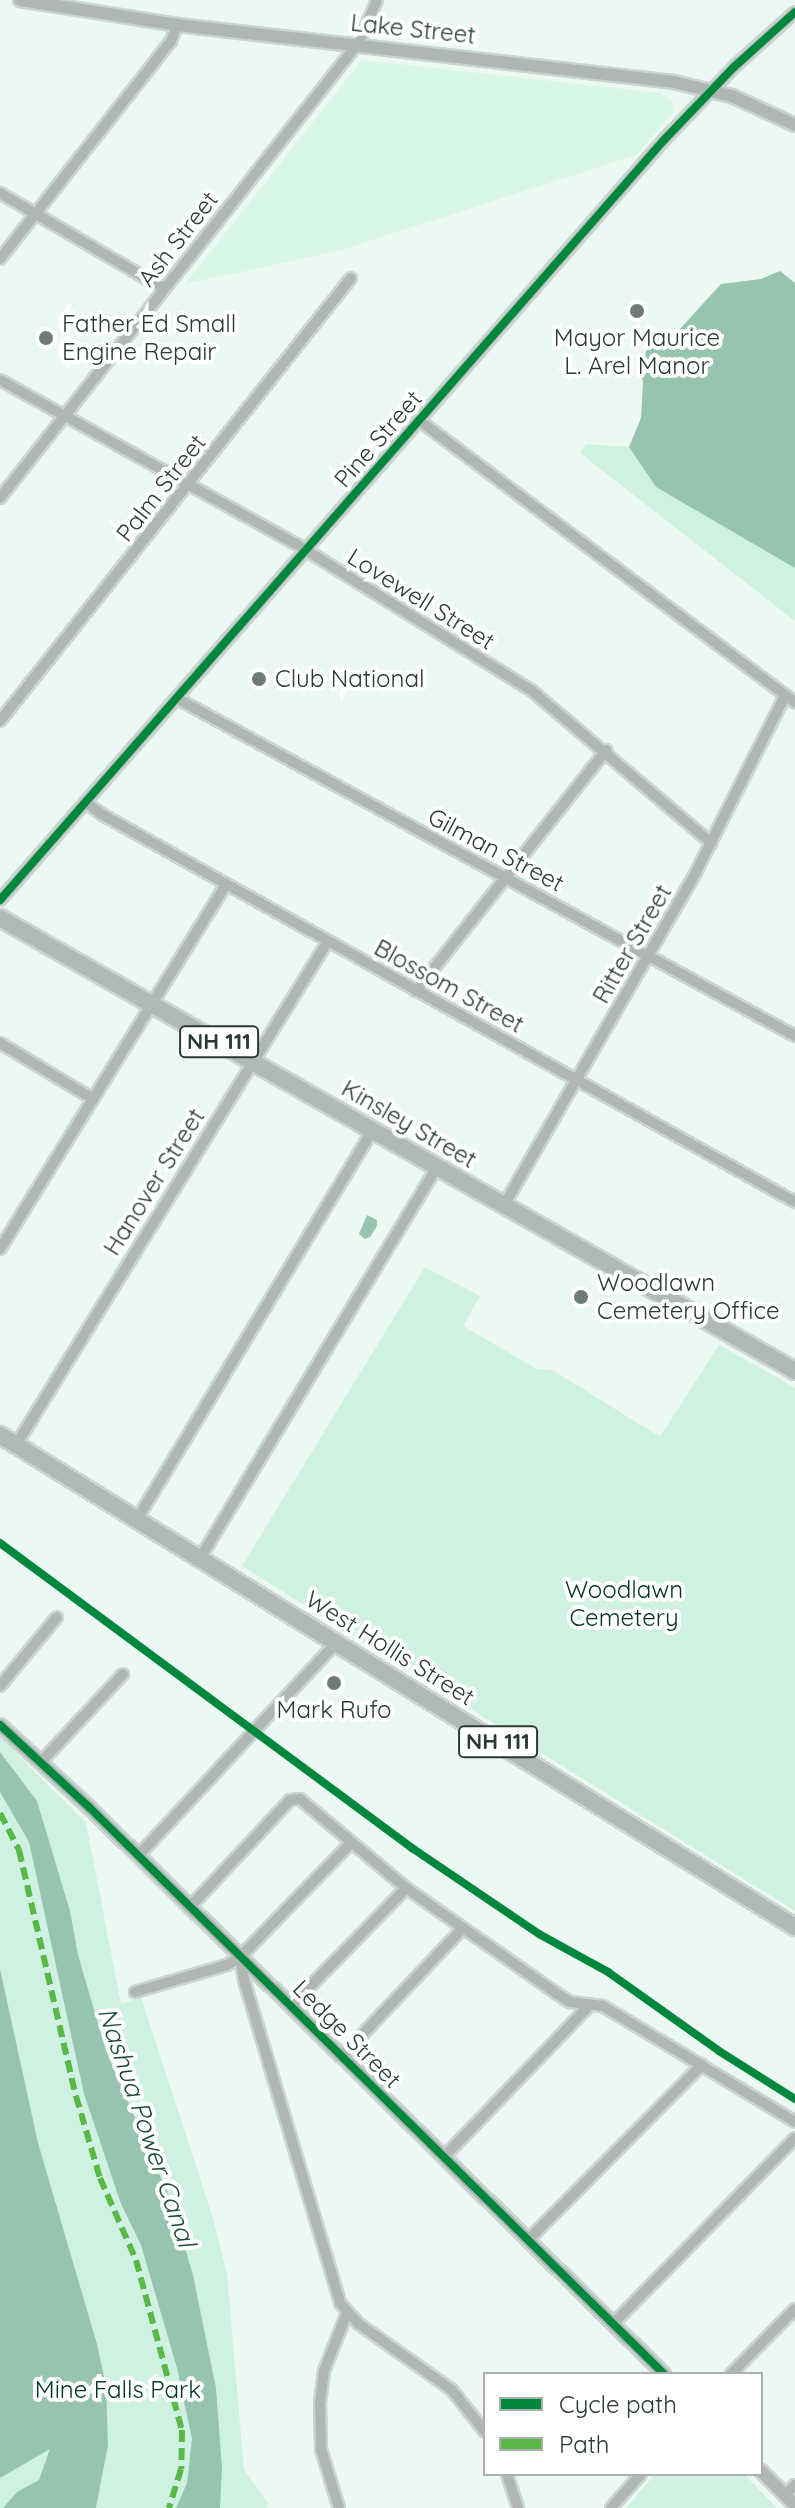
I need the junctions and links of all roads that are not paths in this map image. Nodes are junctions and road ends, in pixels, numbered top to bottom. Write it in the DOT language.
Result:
graph roads {
  1 [pos="20,0"];
  2 [pos="377,0"];
  3 [pos="795,12"];
  4 [pos="177,25"];
  5 [pos="356,46"];
  6 [pos="714,91"];
  7 [pos="795,125"];
  8 [pos="0,193"];
  9 [pos="36,213"];
  10 [pos="0,259"];
  11 [pos="351,278"];
  12 [pos="164,289"];
  13 [pos="0,380"];
  14 [pos="65,416"];
  15 [pos="420,421"];
  16 [pos="189,485"];
  17 [pos="0,498"];
  18 [pos="307,551"];
  19 [pos="178,699"];
  20 [pos="790,700"];
  21 [pos="0,721"];
  22 [pos="606,750"];
  23 [pos="85,802"];
  24 [pos="711,843"];
  25 [pos="504,877"];
  26 [pos="226,884"];
  27 [pos="0,900"];
  28 [pos="0,918"];
  29 [pos="328,941"];
  30 [pos="648,954"];
  31 [pos="416,991"];
  32 [pos="150,1004"];
  33 [pos="795,1036"];
  34 [pos="0,1043"];
  35 [pos="253,1061"];
  36 [pos="577,1080"];
  37 [pos="93,1099"];
  38 [pos="372,1132"];
  39 [pos="436,1168"];
  40 [pos="795,1202"];
  41 [pos="504,1205"];
  42 [pos="0,1249"];
  43 [pos="795,1371"];
  44 [pos="0,1435"];
  45 [pos="16,1445"];
  46 [pos="136,1521"];
  47 [pos="199,1560"];
  48 [pos="57,1617"];
  49 [pos="337,1642"];
  50 [pos="123,1674"];
  51 [pos="0,1686"];
  52 [pos="0,1725"];
  53 [pos="41,1762"];
  54 [pos="350,1844"];
  55 [pos="138,1856"];
  56 [pos="406,1888"];
  57 [pos="190,1907"];
  58 [pos="795,1927"];
  59 [pos="463,1928"];
  60 [pos="240,1957"];
  61 [pos="135,1992"];
  62 [pos="590,2005"];
  63 [pos="291,2006"];
  64 [pos="342,2056"];
  65 [pos="702,2065"];
  66 [pos="795,2122"];
  67 [pos="795,2138"];
  68 [pos="444,2157"];
  69 [pos="528,2240"];
  70 [pos="795,2309"];
  71 [pos="347,2313"];
  72 [pos="613,2324"];
  73 [pos="662,2372"];
  74 [pos="733,2372"];
  75 [pos="483,2429"];
  76 [pos="763,2473"];
  77 [pos="508,2476"];
  78 [pos="639,2476"];
  79 [pos="795,2485"];
  80 [pos="785,2495"];
  81 [pos="795,2505"];
  82 [pos="339,2508"];
  83 [pos="518,2508"];
  84 [pos="611,2508"];
  1 -- 4 [label="street, Lake Street"];
  2 -- 5 [label="street, Ash Street"];
  3 -- 6 [label="street, Pine Street"];
  4 -- 5 [label="street, Lake Street"];
  4 -- 9 [label="street"];
  5 -- 6 [label="street, Lake Street"];
  5 -- 12 [label="street, Ash Street"];
  6 -- 7 [label="street, Lake Street"];
  6 -- 15 [label="street, Pine Street"];
  8 -- 9 [label="street"];
  9 -- 10 [label="street"];
  9 -- 12 [label="street"];
  11 -- 16 [label="street, Palm Street"];
  12 -- 14 [label="street, Ash Street"];
  13 -- 14 [label="street, Lovewell Street"];
  14 -- 16 [label="street, Lovewell Street"];
  14 -- 17 [label="street, Ash Street"];
  15 -- 18 [label="street, Pine Street"];
  15 -- 20 [label="street"];
  16 -- 18 [label="street, Lovewell Street"];
  16 -- 21 [label="street, Palm Street"];
  18 -- 19 [label="street, Pine Street"];
  18 -- 22 [label="street, Lovewell Street"];
  19 -- 23 [label="street, Pine Street"];
  19 -- 25 [label="street, Gilman Street"];
  20 -- 24 [label="street, Ritter Street"];
  22 -- 24 [label="street, Lovewell Street"];
  22 -- 25 [label="street"];
  23 -- 26 [label="street, Blossom Street"];
  23 -- 27 [label="street, Pine Street"];
  24 -- 30 [label="street, Ritter Street"];
  25 -- 30 [label="street, Gilman Street"];
  25 -- 31 [label="street"];
  26 -- 29 [label="street, Blossom Street"];
  26 -- 32 [label="street"];
  28 -- 32 [label="main road, Kinsley Street / NH 111"];
  29 -- 31 [label="street, Blossom Street"];
  29 -- 35 [label="street, Hanover Street"];
  30 -- 33 [label="street, Gilman Street"];
  30 -- 36 [label="street, Ritter Street"];
  31 -- 36 [label="street, Blossom Street"];
  32 -- 35 [label="main road, Kinsley Street / NH 111"];
  32 -- 37 [label="street"];
  34 -- 37 [label="street"];
  35 -- 38 [label="main road, Kinsley Street / NH 111"];
  35 -- 45 [label="street, Hanover Street"];
  36 -- 40 [label="street, Blossom Street"];
  36 -- 41 [label="street, Ritter Street"];
  37 -- 42 [label="street"];
  38 -- 39 [label="main road, Kinsley Street / NH 111"];
  38 -- 46 [label="street"];
  39 -- 41 [label="main road, Kinsley Street / NH 111"];
  39 -- 47 [label="street"];
  41 -- 43 [label="main road, Kinsley Street / NH 111"];
  44 -- 45 [label="main road, West Hollis Street / NH 111"];
  45 -- 46 [label="main road, West Hollis Street / NH 111"];
  46 -- 47 [label="main road, West Hollis Street / NH 111"];
  47 -- 49 [label="main road, West Hollis Street / NH 111"];
  48 -- 51 [label="street"];
  49 -- 55 [label="street"];
  49 -- 58 [label="main road, West Hollis Street / NH 111"];
  50 -- 53 [label="street"];
  52 -- 53 [label="street, Ledge Street"];
  53 -- 55 [label="street, Ledge Street"];
  54 -- 56 [label="street"];
  54 -- 57 [label="street"];
  54 -- 60 [label="street"];
  55 -- 57 [label="street, Ledge Street"];
  56 -- 59 [label="street"];
  56 -- 63 [label="street"];
  57 -- 60 [label="street, Ledge Street"];
  59 -- 62 [label="street"];
  59 -- 64 [label="street"];
  60 -- 61 [label="street"];
  60 -- 63 [label="street, Ledge Street"];
  60 -- 71 [label="street"];
  62 -- 65 [label="street"];
  62 -- 68 [label="street"];
  63 -- 64 [label="street, Ledge Street"];
  64 -- 68 [label="street, Ledge Street"];
  65 -- 66 [label="street"];
  65 -- 69 [label="street"];
  67 -- 72 [label="street"];
  68 -- 69 [label="street, Ledge Street"];
  69 -- 72 [label="street, Ledge Street"];
  70 -- 74 [label="street"];
  71 -- 75 [label="street"];
  71 -- 82 [label="street"];
  72 -- 73 [label="street, Ledge Street"];
  76 -- 80 [label="street"];
  77 -- 83 [label="street"];
  78 -- 84 [label="street"];
  79 -- 80 [label="street"];
  80 -- 81 [label="street"];
}
